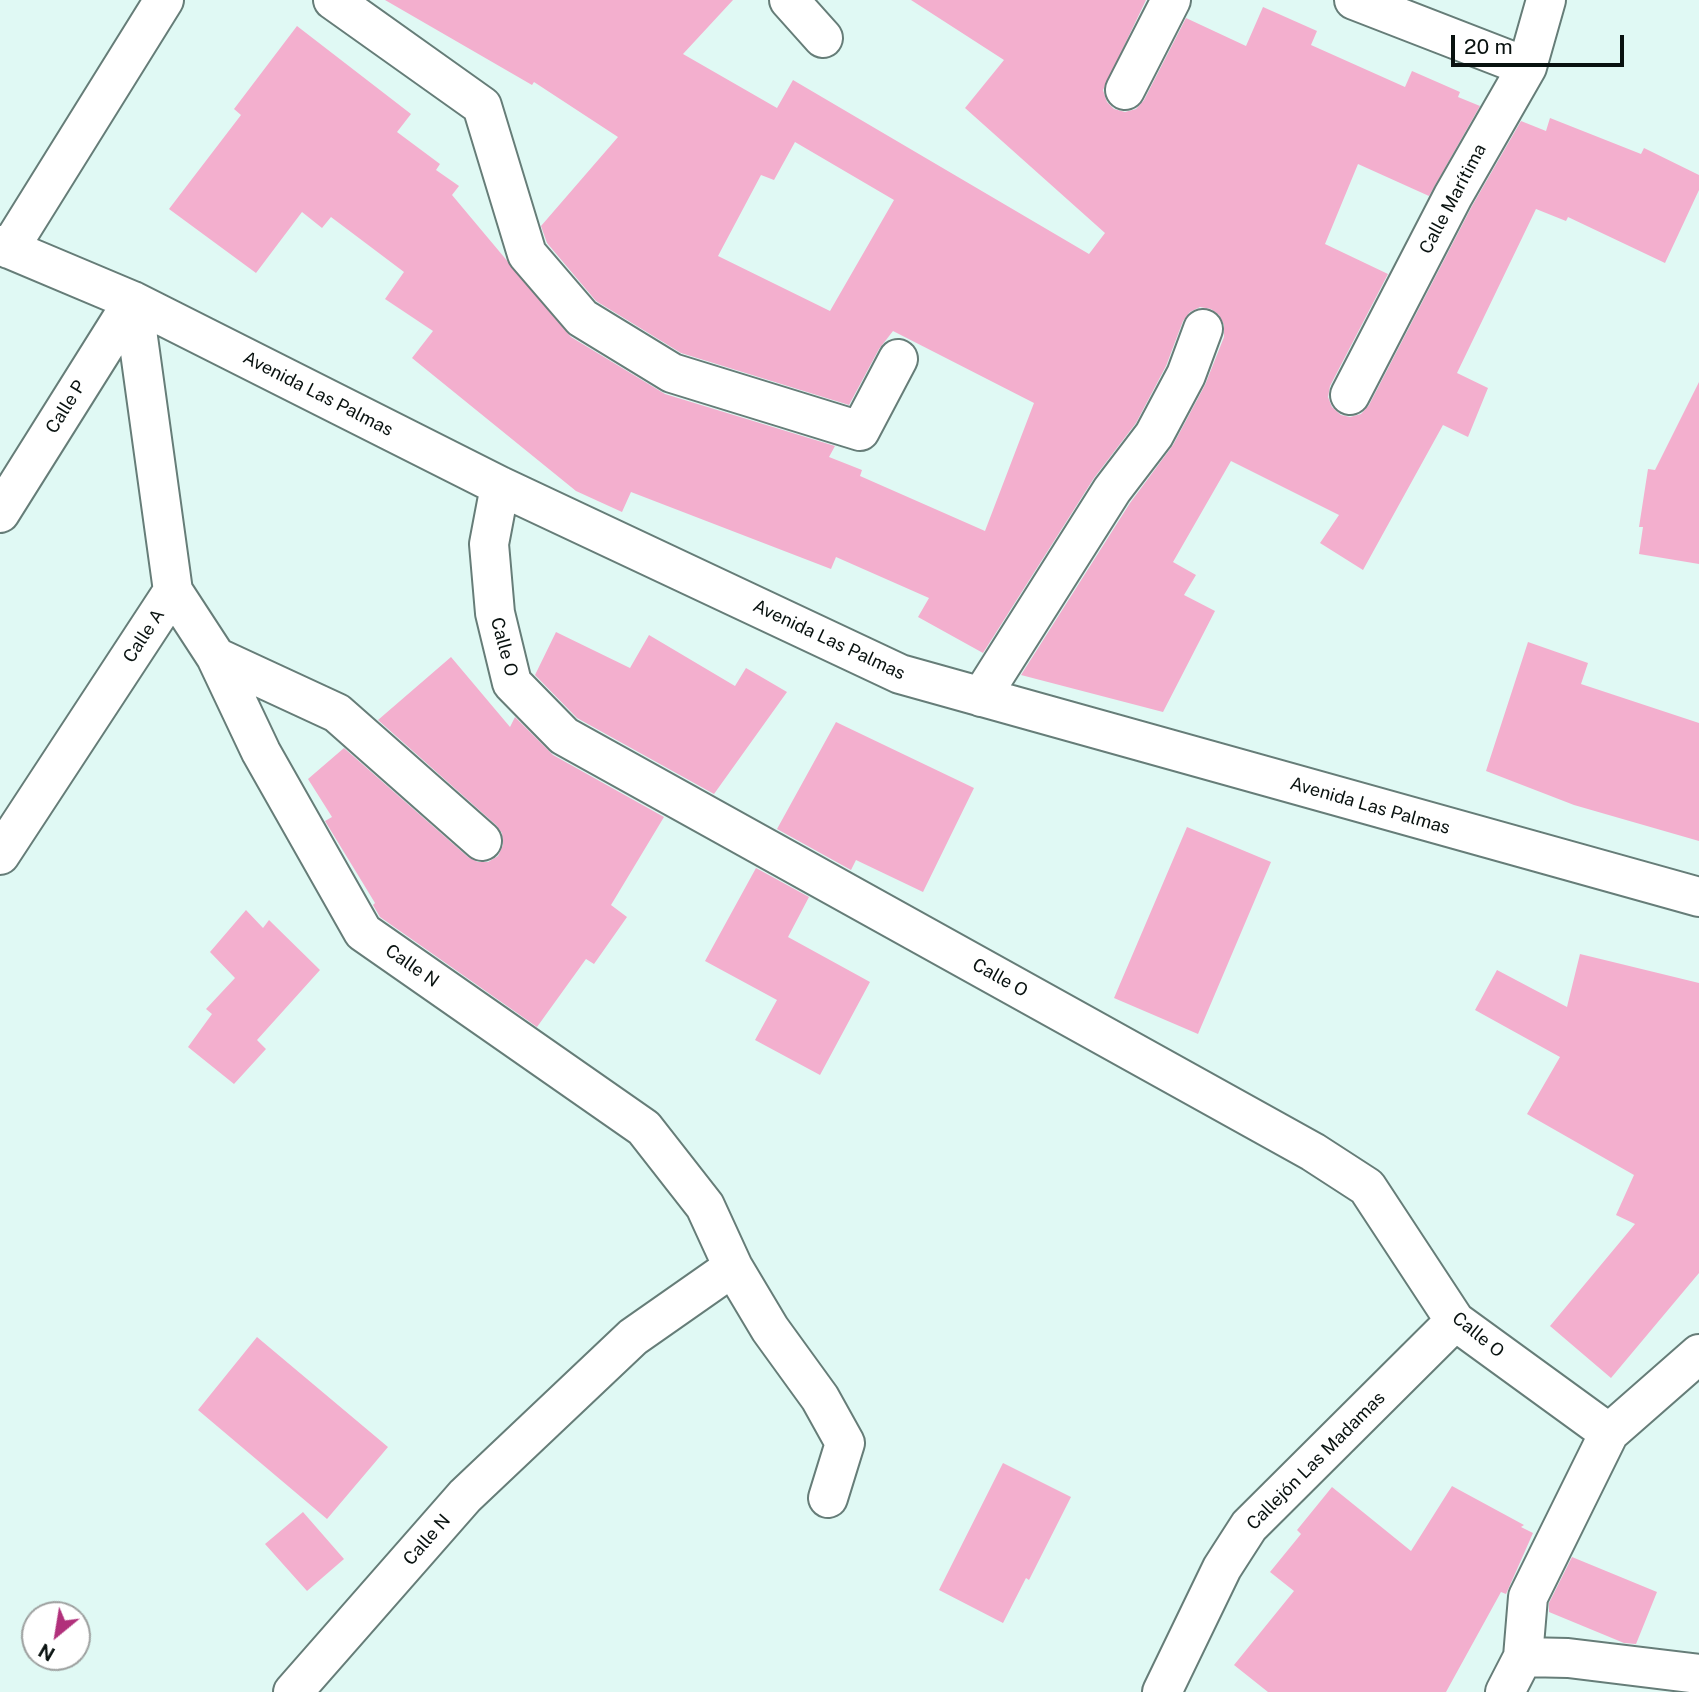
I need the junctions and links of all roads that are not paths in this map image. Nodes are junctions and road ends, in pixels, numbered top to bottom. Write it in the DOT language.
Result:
graph roads {
  1 [pos="164,0"];
  2 [pos="333,0"];
  3 [pos="789,0"];
  4 [pos="1171,0"];
  5 [pos="1354,0"];
  6 [pos="1546,0"];
  7 [pos="822,38"];
  8 [pos="1527,67"];
  9 [pos="1125,90"];
  10 [pos="4,247"];
  11 [pos="133,301"];
  12 [pos="1203,329"];
  13 [pos="898,359"];
  14 [pos="1350,395"];
  15 [pos="500,486"];
  16 [pos="0,513"];
  17 [pos="173,592"];
  18 [pos="216,657"];
  19 [pos="981,697"];
  20 [pos="482,841"];
  21 [pos="0,855"];
  22 [pos="1699,897"];
  23 [pos="733,1267"];
  24 [pos="1455,1321"];
  25 [pos="1699,1354"];
  26 [pos="1609,1433"];
  27 [pos="828,1498"];
  28 [pos="1523,1657"];
  29 [pos="1699,1674"];
  30 [pos="293,1692"];
  31 [pos="1162,1692"];
  32 [pos="1505,1692"];
  1 -- 10 [label="street"];
  2 -- 13 [label="street"];
  3 -- 7 [label="street"];
  4 -- 9 [label="street"];
  5 -- 8 [label="street"];
  6 -- 8 [label="street, Calle Marítima"];
  8 -- 14 [label="street, Calle Marítima"];
  10 -- 11 [label="street, Avenida Las Palmas"];
  11 -- 15 [label="street, Avenida Las Palmas"];
  11 -- 16 [label="street, Calle P"];
  11 -- 17 [label="street, Calle A"];
  12 -- 19 [label="street"];
  15 -- 19 [label="street, Avenida Las Palmas"];
  15 -- 24 [label="street, Calle O"];
  17 -- 18 [label="street, Calle N"];
  17 -- 21 [label="street, Calle A"];
  18 -- 20 [label="street"];
  18 -- 23 [label="street, Calle N"];
  19 -- 22 [label="street, Avenida Las Palmas"];
  23 -- 27 [label="street, Calle N"];
  23 -- 30 [label="street, Calle N"];
  24 -- 26 [label="street, Calle O"];
  24 -- 31 [label="street, Callejón Las Madamas"];
  25 -- 26 [label="street"];
  26 -- 28 [label="street"];
  28 -- 29 [label="street"];
  28 -- 32 [label="street"];
}
